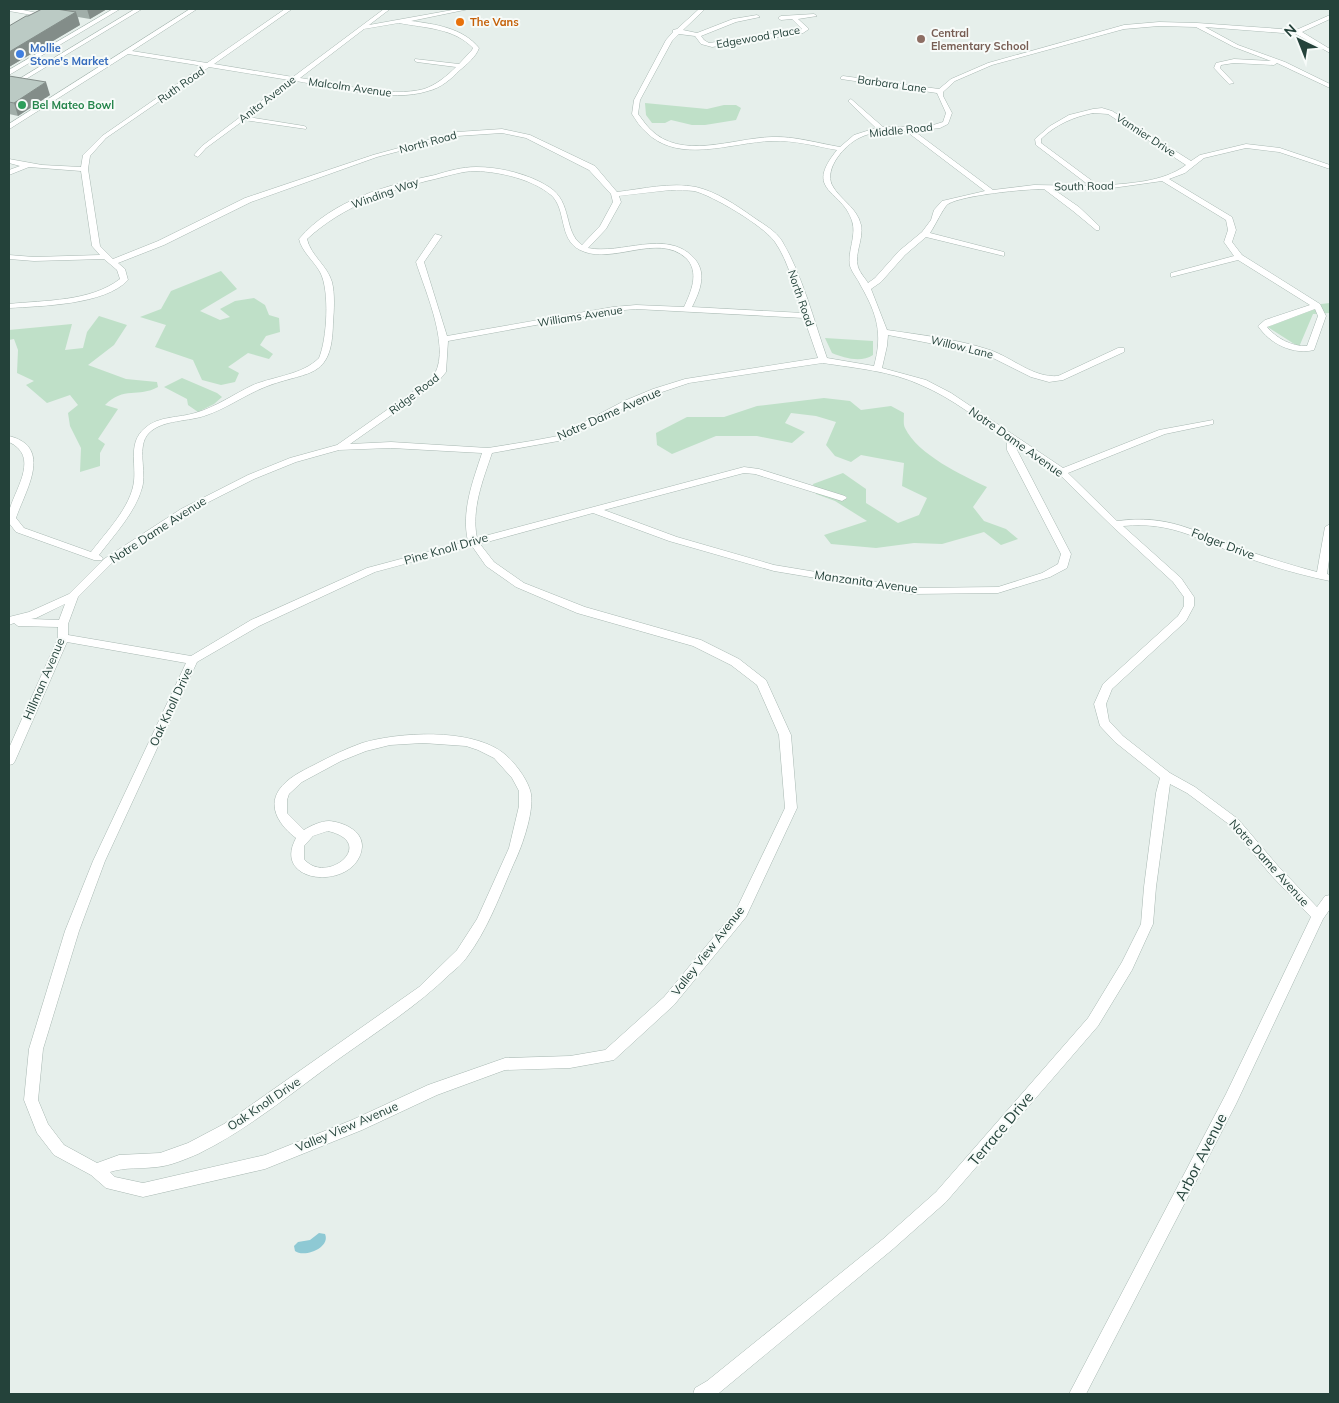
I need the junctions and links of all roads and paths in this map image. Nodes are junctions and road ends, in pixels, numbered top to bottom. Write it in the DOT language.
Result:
graph roads {
  1 [pos="117,9"];
  2 [pos="139,9"];
  3 [pos="194,9"];
  4 [pos="289,9"];
  5 [pos="387,9"];
  6 [pos="466,9"];
  7 [pos="702,9"];
  8 [pos="9,10"];
  9 [pos="814,16"];
  10 [pos="1330,16"];
  11 [pos="58,17"];
  12 [pos="757,17"];
  13 [pos="793,17"];
  14 [pos="781,18"];
  15 [pos="83,21"];
  16 [pos="94,22"];
  17 [pos="401,22"];
  18 [pos="110,25"];
  19 [pos="1197,25"];
  20 [pos="362,28"];
  21 [pos="675,31"];
  22 [pos="1297,32"];
  23 [pos="698,35"];
  24 [pos="1330,51"];
  25 [pos="127,52"];
  26 [pos="418,60"];
  27 [pos="1283,63"];
  28 [pos="210,65"];
  29 [pos="462,66"];
  30 [pos="9,73"];
  31 [pos="843,78"];
  32 [pos="293,79"];
  33 [pos="12,83"];
  34 [pos="1231,83"];
  35 [pos="1330,86"];
  36 [pos="30,87"];
  37 [pos="48,90"];
  38 [pos="940,91"];
  39 [pos="62,92"];
  40 [pos="851,101"];
  41 [pos="243,118"];
  42 [pos="9,127"];
  43 [pos="304,128"];
  44 [pos="908,129"];
  45 [pos="882,130"];
  46 [pos="841,149"];
  47 [pos="198,155"];
  48 [pos="9,161"];
  49 [pos="1190,164"];
  50 [pos="27,165"];
  51 [pos="1330,167"];
  52 [pos="9,168"];
  53 [pos="84,169"];
  54 [pos="9,173"];
  55 [pos="1163,179"];
  56 [pos="1045,187"];
  57 [pos="1098,188"];
  58 [pos="991,192"];
  59 [pos="614,194"];
  60 [pos="1096,228"];
  61 [pos="925,234"];
  62 [pos="438,236"];
  63 [pos="583,248"];
  64 [pos="1001,254"];
  65 [pos="9,257"];
  66 [pos="106,257"];
  67 [pos="1239,257"];
  68 [pos="113,262"];
  69 [pos="1174,275"];
  70 [pos="867,288"];
  71 [pos="9,306"];
  72 [pos="1317,306"];
  73 [pos="687,309"];
  74 [pos="808,316"];
  75 [pos="884,332"];
  76 [pos="444,339"];
  77 [pos="1121,350"];
  78 [pos="823,360"];
  79 [pos="876,369"];
  80 [pos="1210,422"];
  81 [pos="364,430"];
  82 [pos="9,439"];
  83 [pos="1012,439"];
  84 [pos="375,445"];
  85 [pos="339,447"];
  86 [pos="488,451"];
  87 [pos="1062,472"];
  88 [pos="842,498"];
  89 [pos="594,510"];
  90 [pos="1115,524"];
  91 [pos="1330,526"];
  92 [pos="473,541"];
  93 [pos="93,556"];
  94 [pos="108,561"];
  95 [pos="1326,577"];
  96 [pos="73,596"];
  97 [pos="9,621"];
  98 [pos="63,624"];
  99 [pos="63,638"];
  100 [pos="193,660"];
  101 [pos="9,761"];
  102 [pos="1166,776"];
  103 [pos="304,837"];
  104 [pos="1330,900"];
  105 [pos="1318,916"];
  106 [pos="96,1170"];
  107 [pos="701,1394"];
  108 [pos="1077,1394"];
  1 -- 16 [label="street"];
  2 -- 18 [label="street"];
  3 -- 25 [label="street"];
  4 -- 28 [label="street, Ruth Road"];
  5 -- 20 [label="street, Anita Avenue"];
  6 -- 17 [label="street"];
  7 -- 21 [label="street"];
  8 -- 11 [label="street"];
  9 -- 13 [label="street"];
  10 -- 22 [label="street"];
  12 -- 23 [label="street"];
  13 -- 14 [label="street"];
  13 -- 23 [label="street, Edgewood Place"];
  15 -- 16 [label="street"];
  16 -- 18 [label="street"];
  16 -- 30 [label="street"];
  17 -- 20 [label="street"];
  17 -- 29 [label="street, Malcolm Avenue"];
  18 -- 33 [label="street"];
  19 -- 22 [label="street"];
  19 -- 27 [label="street"];
  19 -- 38 [label="street"];
  20 -- 32 [label="street, Anita Avenue"];
  21 -- 23 [label="street"];
  21 -- 46 [label="street"];
  22 -- 24 [label="street"];
  25 -- 28 [label="street, Malcolm Avenue"];
  25 -- 39 [label="street"];
  26 -- 29 [label="street"];
  27 -- 34 [label="street"];
  27 -- 35 [label="street"];
  28 -- 32 [label="street, Malcolm Avenue"];
  28 -- 53 [label="street, Ruth Road"];
  29 -- 32 [label="street, Malcolm Avenue"];
  31 -- 38 [label="street, Barbara Lane"];
  32 -- 41 [label="street, Anita Avenue"];
  33 -- 36 [label="street"];
  37 -- 39 [label="street"];
  38 -- 44 [label="street, Middle Road"];
  39 -- 42 [label="street"];
  40 -- 45 [label="street"];
  41 -- 43 [label="street"];
  41 -- 47 [label="street, Anita Avenue"];
  44 -- 45 [label="street, Middle Road"];
  44 -- 58 [label="street"];
  45 -- 46 [label="street, Middle Road"];
  46 -- 70 [label="street, Middle Road"];
  48 -- 50 [label="street"];
  49 -- 51 [label="street, South Road"];
  49 -- 55 [label="street, South Road"];
  49 -- 57 [label="street, Vannier Drive"];
  50 -- 52 [label="street"];
  50 -- 53 [label="street"];
  50 -- 54 [label="street"];
  53 -- 66 [label="street"];
  55 -- 57 [label="street, South Road"];
  55 -- 67 [label="street"];
  56 -- 57 [label="street, South Road"];
  56 -- 58 [label="street, South Road"];
  56 -- 60 [label="street"];
  58 -- 61 [label="street, South Road"];
  59 -- 63 [label="street"];
  59 -- 68 [label="street, North Road"];
  59 -- 74 [label="street, North Road"];
  61 -- 64 [label="street"];
  61 -- 70 [label="street, South Road"];
  62 -- 76 [label="street, Ridge Road"];
  63 -- 73 [label="street"];
  63 -- 93 [label="street, Winding Way"];
  65 -- 66 [label="street"];
  66 -- 68 [label="street"];
  67 -- 69 [label="street"];
  67 -- 72 [label="street"];
  68 -- 71 [label="street"];
  70 -- 75 [label="street, Middle Road"];
  72 -- 72 [label="street"];
  73 -- 74 [label="street, Williams Avenue"];
  73 -- 76 [label="street, Williams Avenue"];
  74 -- 78 [label="street, North Road"];
  75 -- 77 [label="street, Willow Lane"];
  75 -- 79 [label="street"];
  76 -- 81 [label="street, Ridge Road"];
  78 -- 79 [label="street, Notre Dame Avenue"];
  78 -- 86 [label="street, Notre Dame Avenue"];
  79 -- 83 [label="street, Notre Dame Avenue"];
  80 -- 87 [label="street"];
  81 -- 84 [label="street"];
  81 -- 85 [label="street, Ridge Road"];
  82 -- 93 [label="street"];
  83 -- 87 [label="street, Notre Dame Avenue"];
  83 -- 89 [label="street, Manzanita Avenue"];
  84 -- 85 [label="street, Notre Dame Avenue"];
  84 -- 86 [label="street, Notre Dame Avenue"];
  85 -- 94 [label="street, Notre Dame Avenue"];
  86 -- 92 [label="street"];
  87 -- 90 [label="street, Notre Dame Avenue"];
  88 -- 89 [label="street, Pine Knoll Drive"];
  89 -- 92 [label="street, Pine Knoll Drive"];
  90 -- 95 [label="street, Folger Drive"];
  90 -- 102 [label="street, Notre Dame Avenue"];
  91 -- 95 [label="street"];
  92 -- 100 [label="street, Pine Knoll Drive"];
  92 -- 106 [label="street, Valley View Avenue"];
  93 -- 94 [label="street"];
  94 -- 96 [label="street, Notre Dame Avenue"];
  96 -- 97 [label="street, Notre Dame Avenue"];
  96 -- 98 [label="street, Hillman Avenue"];
  97 -- 98 [label="street, Notre Dame Avenue"];
  98 -- 99 [label="street, Hillman Avenue"];
  99 -- 100 [label="street"];
  99 -- 101 [label="street, Hillman Avenue"];
  100 -- 106 [label="street, Oak Knoll Drive"];
  102 -- 105 [label="street, Notre Dame Avenue"];
  102 -- 107 [label="street, Terrace Drive"];
  103 -- 103 [label="street"];
  103 -- 106 [label="street, Oak Knoll Drive"];
  104 -- 105 [label="street, Notre Dame Avenue"];
  105 -- 108 [label="street, Arbor Avenue"];
}
